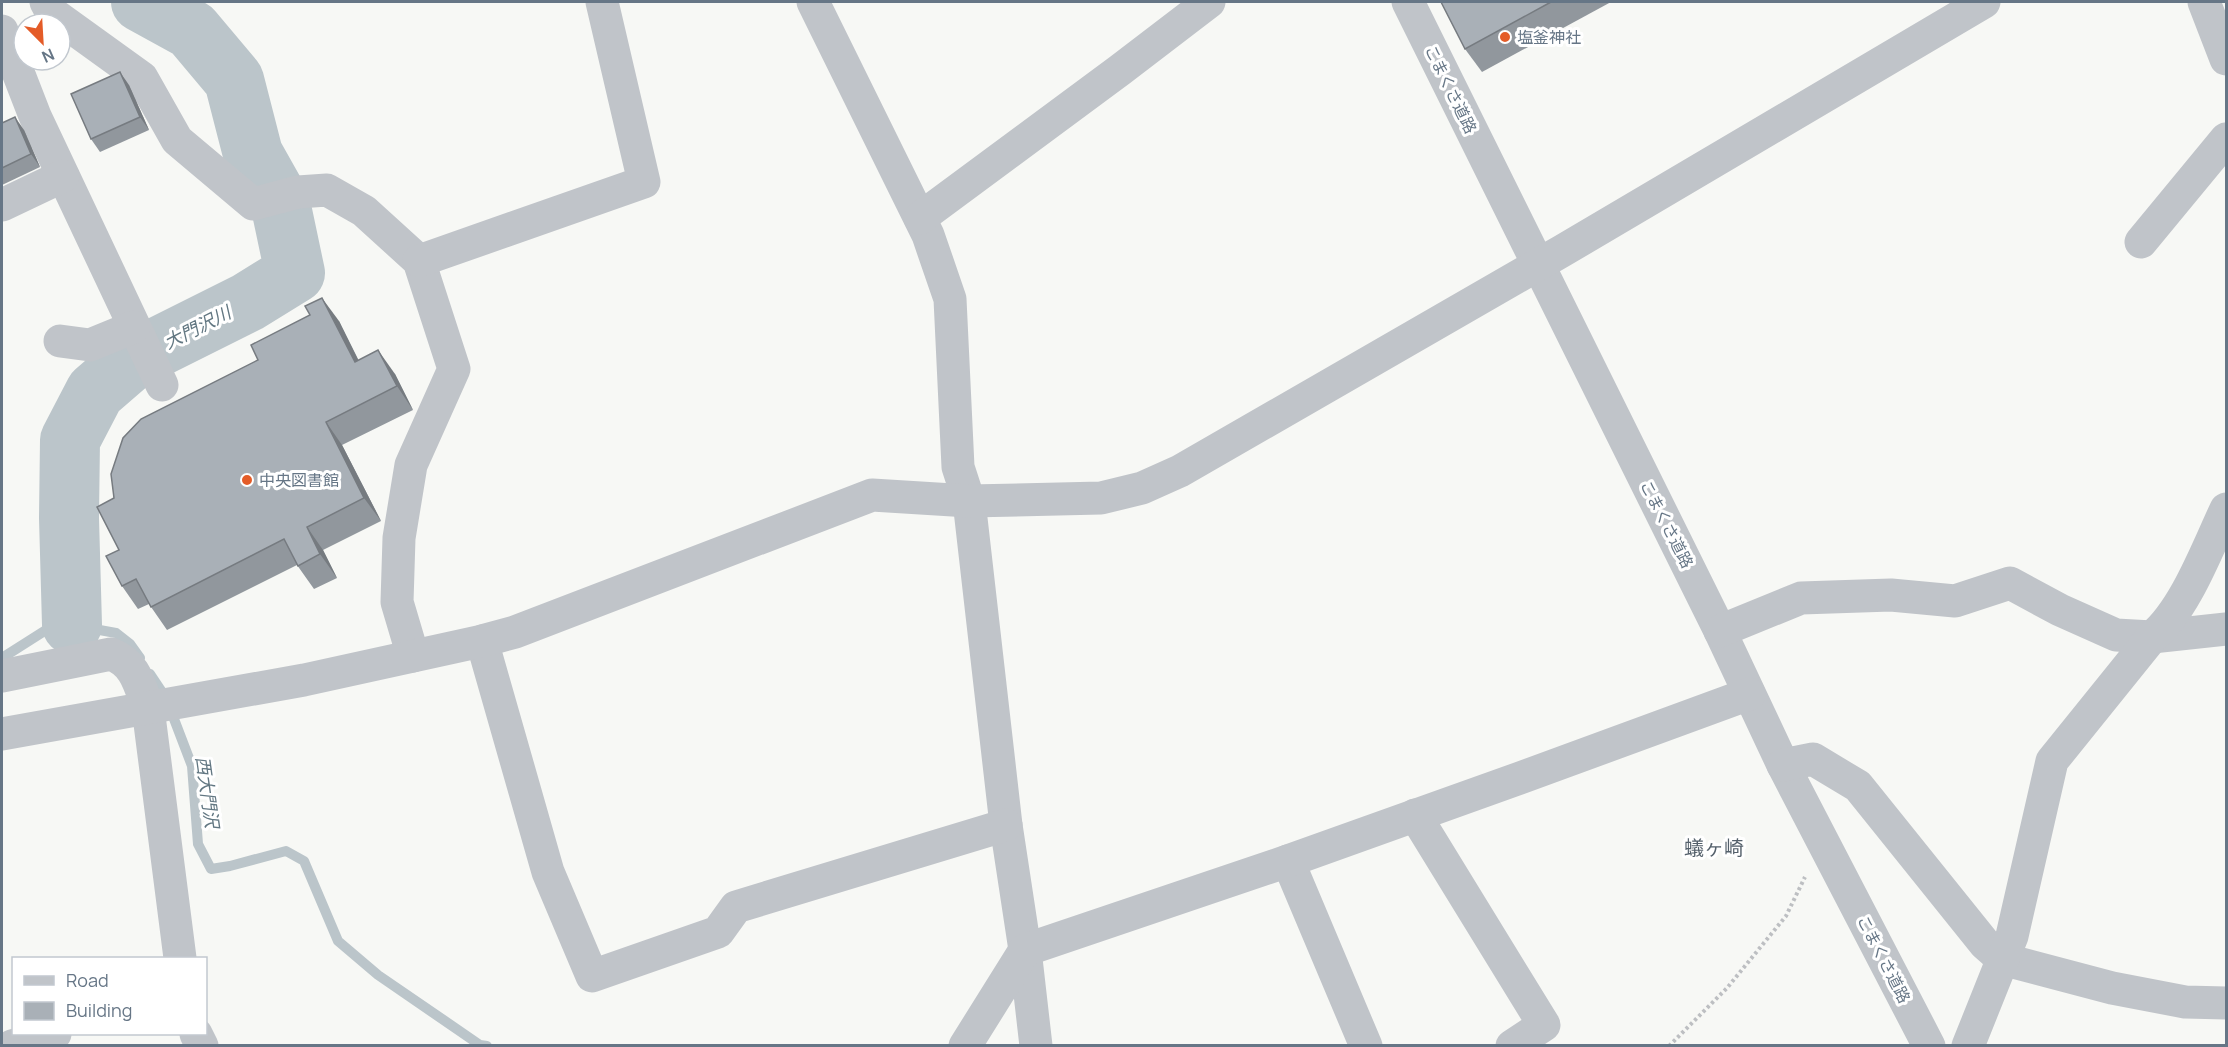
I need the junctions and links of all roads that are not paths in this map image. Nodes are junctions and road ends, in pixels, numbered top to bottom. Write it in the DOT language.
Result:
graph roads {
  1 [pos="46,2"];
  2 [pos="602,2"];
  3 [pos="813,2"];
  4 [pos="1209,2"];
  5 [pos="1408,2"];
  6 [pos="1984,2"];
  7 [pos="2205,2"];
  8 [pos="2,31"];
  9 [pos="2226,59"];
  10 [pos="2226,139"];
  11 [pos="63,176"];
  12 [pos="2,205"];
  13 [pos="920,218"];
  14 [pos="2141,242"];
  15 [pos="419,261"];
  16 [pos="1537,265"];
  17 [pos="136,330"];
  18 [pos="60,341"];
  19 [pos="162,385"];
  20 [pos="969,501"];
  21 [pos="2226,509"];
  22 [pos="2226,629"];
  23 [pos="1720,631"];
  24 [pos="2152,637"];
  25 [pos="482,641"];
  26 [pos="414,656"];
  27 [pos="2,676"];
  28 [pos="1749,694"];
  29 [pos="159,706"];
  30 [pos="2,734"];
  31 [pos="1783,765"];
  32 [pos="1415,815"];
  33 [pos="1006,825"];
  34 [pos="1288,861"];
  35 [pos="1025,951"];
  36 [pos="180,957"];
  37 [pos="2002,959"];
  38 [pos="2226,1003"];
  39 [pos="51,1035"];
  40 [pos="12,1046"];
  41 [pos="966,1046"];
  42 [pos="1036,1046"];
  43 [pos="1366,1046"];
  44 [pos="1512,1046"];
  45 [pos="1929,1046"];
  46 [pos="1968,1046"];
  1 -- 15 [label="street"];
  2 -- 15 [label="street"];
  3 -- 13 [label="street"];
  4 -- 13 [label="street"];
  5 -- 16 [label="street, こまくさ道路"];
  6 -- 16 [label="street"];
  7 -- 9 [label="street"];
  8 -- 11 [label="street"];
  10 -- 14 [label="street"];
  11 -- 12 [label="street"];
  11 -- 17 [label="street"];
  13 -- 20 [label="street"];
  15 -- 26 [label="street"];
  16 -- 20 [label="street"];
  16 -- 23 [label="street, こまくさ道路"];
  17 -- 18 [label="street"];
  17 -- 19 [label="street"];
  20 -- 25 [label="street"];
  20 -- 33 [label="street"];
  21 -- 24 [label="street"];
  22 -- 24 [label="street"];
  23 -- 24 [label="street"];
  23 -- 28 [label="street, こまくさ道路"];
  24 -- 37 [label="street"];
  25 -- 26 [label="street"];
  25 -- 33 [label="street"];
  26 -- 29 [label="street"];
  27 -- 29 [label="street"];
  28 -- 31 [label="street, こまくさ道路"];
  28 -- 32 [label="street"];
  29 -- 30 [label="street"];
  29 -- 36 [label="street"];
  31 -- 37 [label="street"];
  31 -- 45 [label="street, こまくさ道路"];
  32 -- 34 [label="street"];
  32 -- 44 [label="street"];
  33 -- 35 [label="street"];
  34 -- 35 [label="street"];
  34 -- 43 [label="street"];
  35 -- 41 [label="street"];
  35 -- 42 [label="street"];
  37 -- 38 [label="street"];
  37 -- 46 [label="street"];
  39 -- 40 [label="street"];
}
